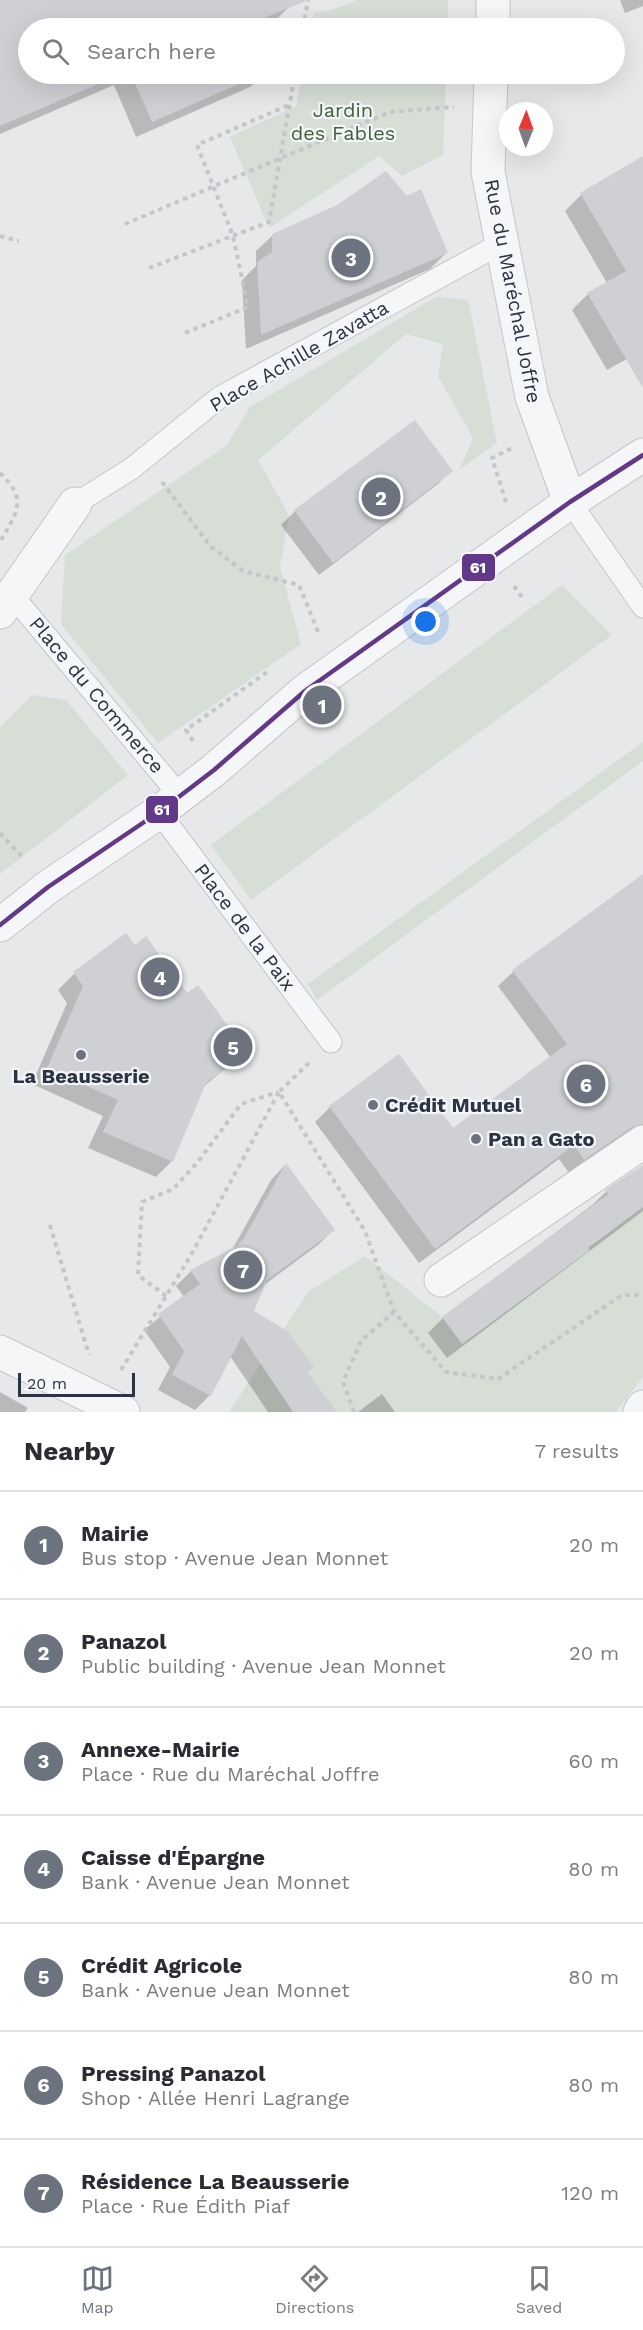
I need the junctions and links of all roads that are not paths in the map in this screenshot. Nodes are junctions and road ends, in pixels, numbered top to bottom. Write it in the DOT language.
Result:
graph roads {
  1 [pos="493,0"];
  2 [pos="493,18"];
  3 [pos="491,88"];
  4 [pos="502,243"];
  5 [pos="643,455"];
  6 [pos="570,502"];
  7 [pos="75,504"];
  8 [pos="6,603"];
  9 [pos="643,607"];
  10 [pos="169,804"];
  11 [pos="0,925"];
  12 [pos="331,1042"];
  13 [pos="643,1142"];
  14 [pos="441,1280"];
  15 [pos="0,1352"];
  16 [pos="643,1407"];
  17 [pos="107,1409"];
  18 [pos="640,1412"];
  1 -- 2 [label="street"];
  3 -- 4 [label="street, Rue du Maréchal Joffre"];
  4 -- 6 [label="street, Rue du Maréchal Joffre"];
  4 -- 7 [label="lane, Place Achille Zavatta"];
  5 -- 6 [label="street"];
  6 -- 9 [label="lane"];
  6 -- 10 [label="street"];
  7 -- 8 [label="street"];
  8 -- 10 [label="lane, Place du Commerce"];
  10 -- 11 [label="street"];
  10 -- 12 [label="lane, Place de la Paix"];
  13 -- 14 [label="street"];
  15 -- 17 [label="street"];
  16 -- 18 [label="street"];
}
